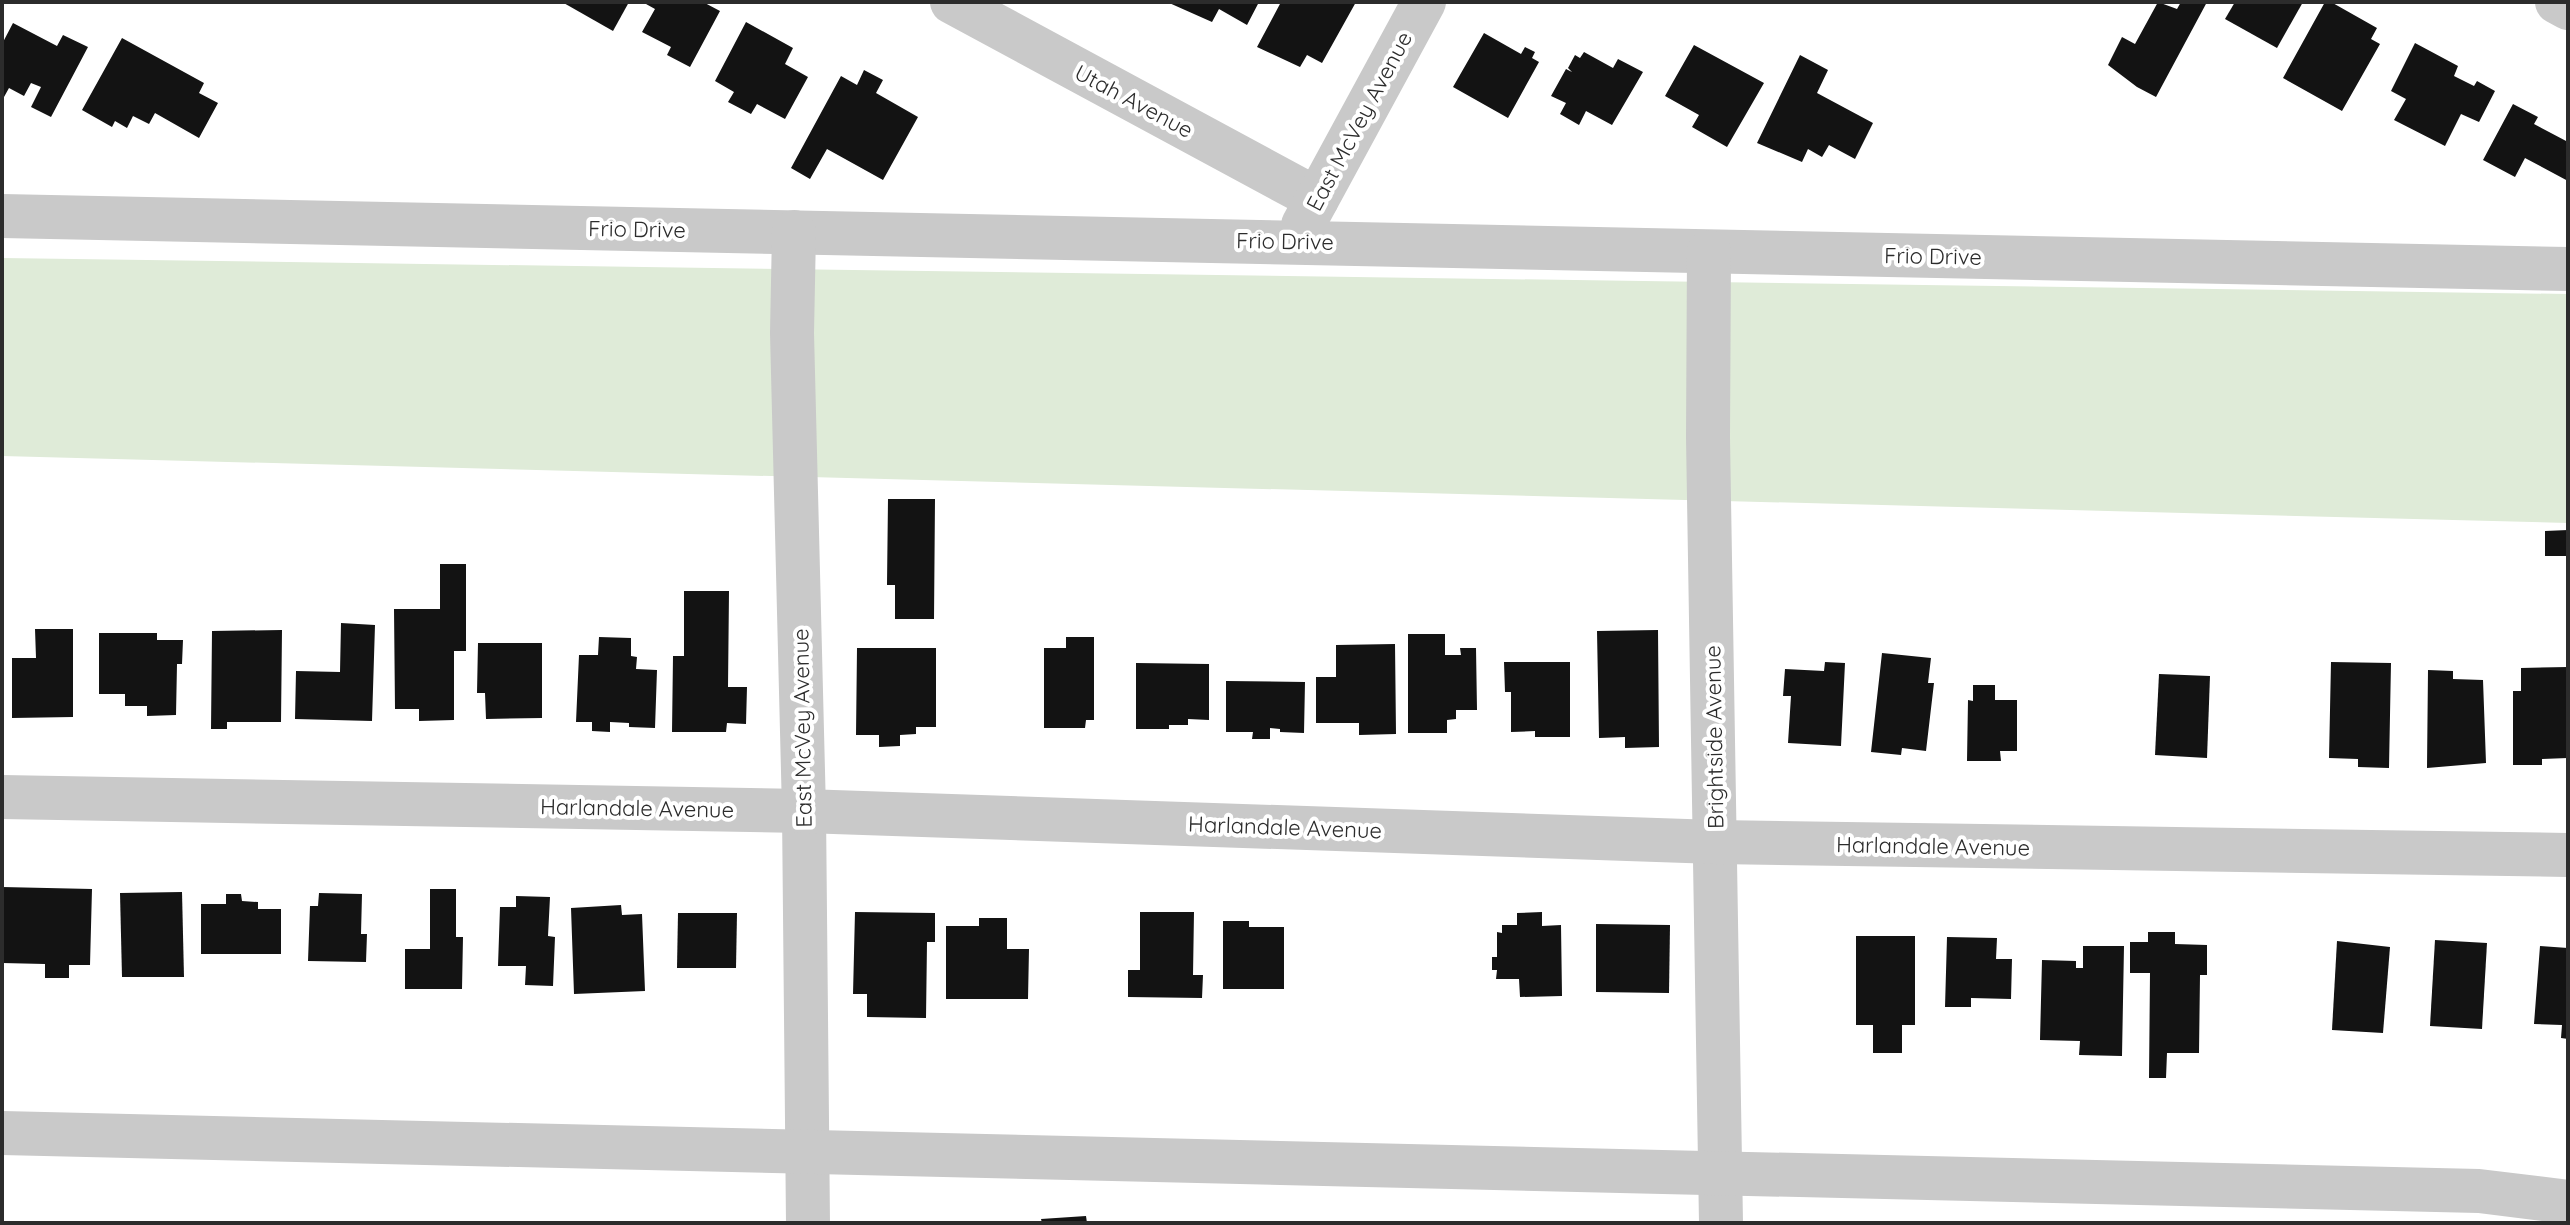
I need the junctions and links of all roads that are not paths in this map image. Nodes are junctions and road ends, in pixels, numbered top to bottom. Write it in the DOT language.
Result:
graph roads {
  1 [pos="952,2"];
  2 [pos="1424,2"];
  3 [pos="2557,2"];
  4 [pos="2568,8"];
  5 [pos="1317,199"];
  6 [pos="2,216"];
  7 [pos="794,232"];
  8 [pos="1295,241"];
  9 [pos="1709,252"];
  10 [pos="2568,269"];
  11 [pos="2,797"];
  12 [pos="804,811"];
  13 [pos="1716,842"];
  14 [pos="2568,855"];
  15 [pos="2,1133"];
  16 [pos="807,1152"];
  17 [pos="1720,1173"];
  18 [pos="2568,1202"];
  19 [pos="808,1223"];
  20 [pos="1721,1223"];
  1 -- 5 [label="street, Utah Avenue"];
  2 -- 5 [label="street, East McVey Avenue"];
  3 -- 4 [label="street"];
  5 -- 8 [label="street, East McVey Avenue"];
  6 -- 7 [label="street, Frio Drive"];
  7 -- 8 [label="street, Frio Drive"];
  7 -- 12 [label="street, East McVey Avenue"];
  8 -- 9 [label="street, Frio Drive"];
  9 -- 10 [label="street, Frio Drive"];
  9 -- 13 [label="street, Brightside Avenue"];
  11 -- 12 [label="street, Harlandale Avenue"];
  12 -- 13 [label="street, Harlandale Avenue"];
  12 -- 16 [label="street, East McVey Avenue"];
  13 -- 14 [label="street, Harlandale Avenue"];
  13 -- 17 [label="street, Brightside Avenue"];
  15 -- 16 [label="street"];
  16 -- 17 [label="street"];
  16 -- 19 [label="street, East McVey Avenue"];
  17 -- 18 [label="street"];
  17 -- 20 [label="street, Brightside Avenue"];
}
